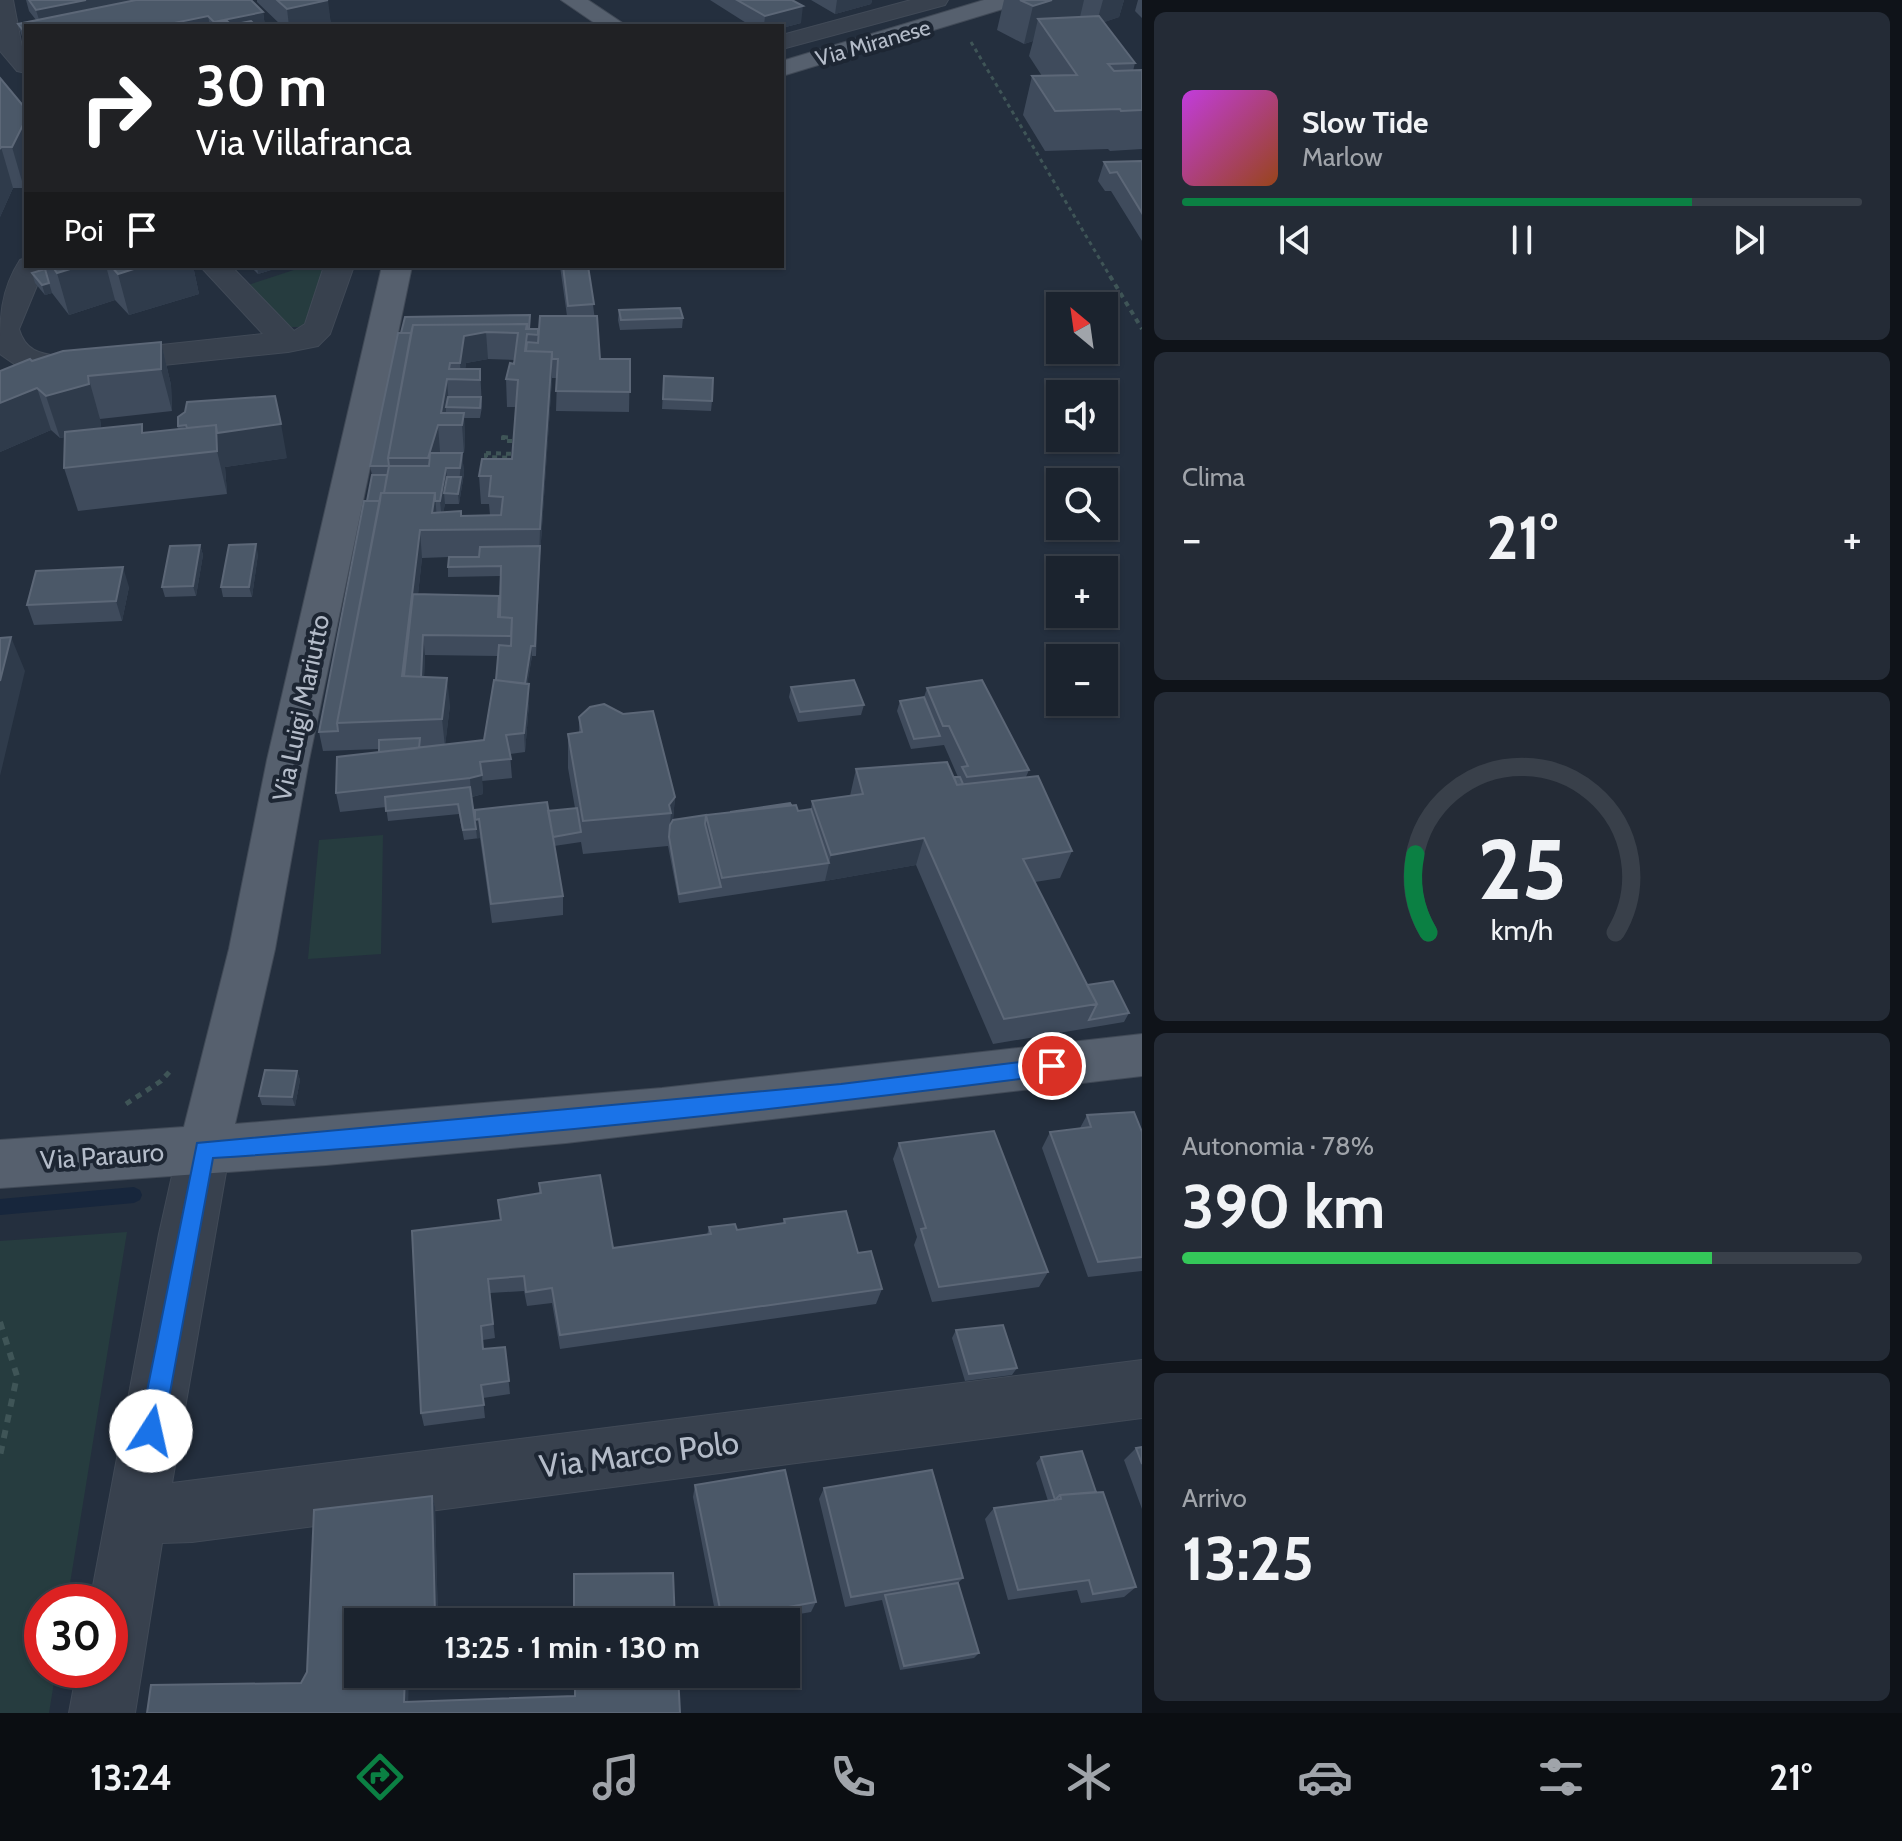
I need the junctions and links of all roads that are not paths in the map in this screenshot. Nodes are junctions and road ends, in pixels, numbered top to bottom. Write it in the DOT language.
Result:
graph roads {
  1 [pos="2,0"];
  2 [pos="572,0"];
  3 [pos="995,2"];
  4 [pos="942,10"];
  5 [pos="815,14"];
  6 [pos="612,24"];
  7 [pos="839,27"];
  8 [pos="784,41"];
  9 [pos="24,64"];
  10 [pos="784,68"];
  11 [pos="29,268"];
  12 [pos="217,268"];
  13 [pos="338,268"];
  14 [pos="397,268"];
  15 [pos="288,343"];
  16 [pos="1142,1055"];
  17 [pos="204,1149"];
  18 [pos="0,1164"];
  19 [pos="1142,1389"];
  20 [pos="135,1514"];
  21 [pos="124,1584"];
  22 [pos="106,1688"];
  23 [pos="102,1713"];
  1 -- 9 [label="street"];
  2 -- 6 [label="main road"];
  3 -- 4 [label="main road, Via Miranese"];
  4 -- 7 [label="street, Via Miranese"];
  4 -- 10 [label="main road, Via Miranese"];
  5 -- 7 [label="street"];
  7 -- 8 [label="street, Via Miranese"];
  11 -- 15 [label="street"];
  12 -- 15 [label="street"];
  13 -- 15 [label="street"];
  14 -- 17 [label="main road, Via Luigi Mariutto"];
  16 -- 17 [label="main road, Via Parauro"];
  17 -- 18 [label="main road, Via Parauro"];
  17 -- 20 [label="street"];
  19 -- 20 [label="street, Via Marco Polo"];
  20 -- 21 [label="street"];
  22 -- 23 [label="street"];
}
